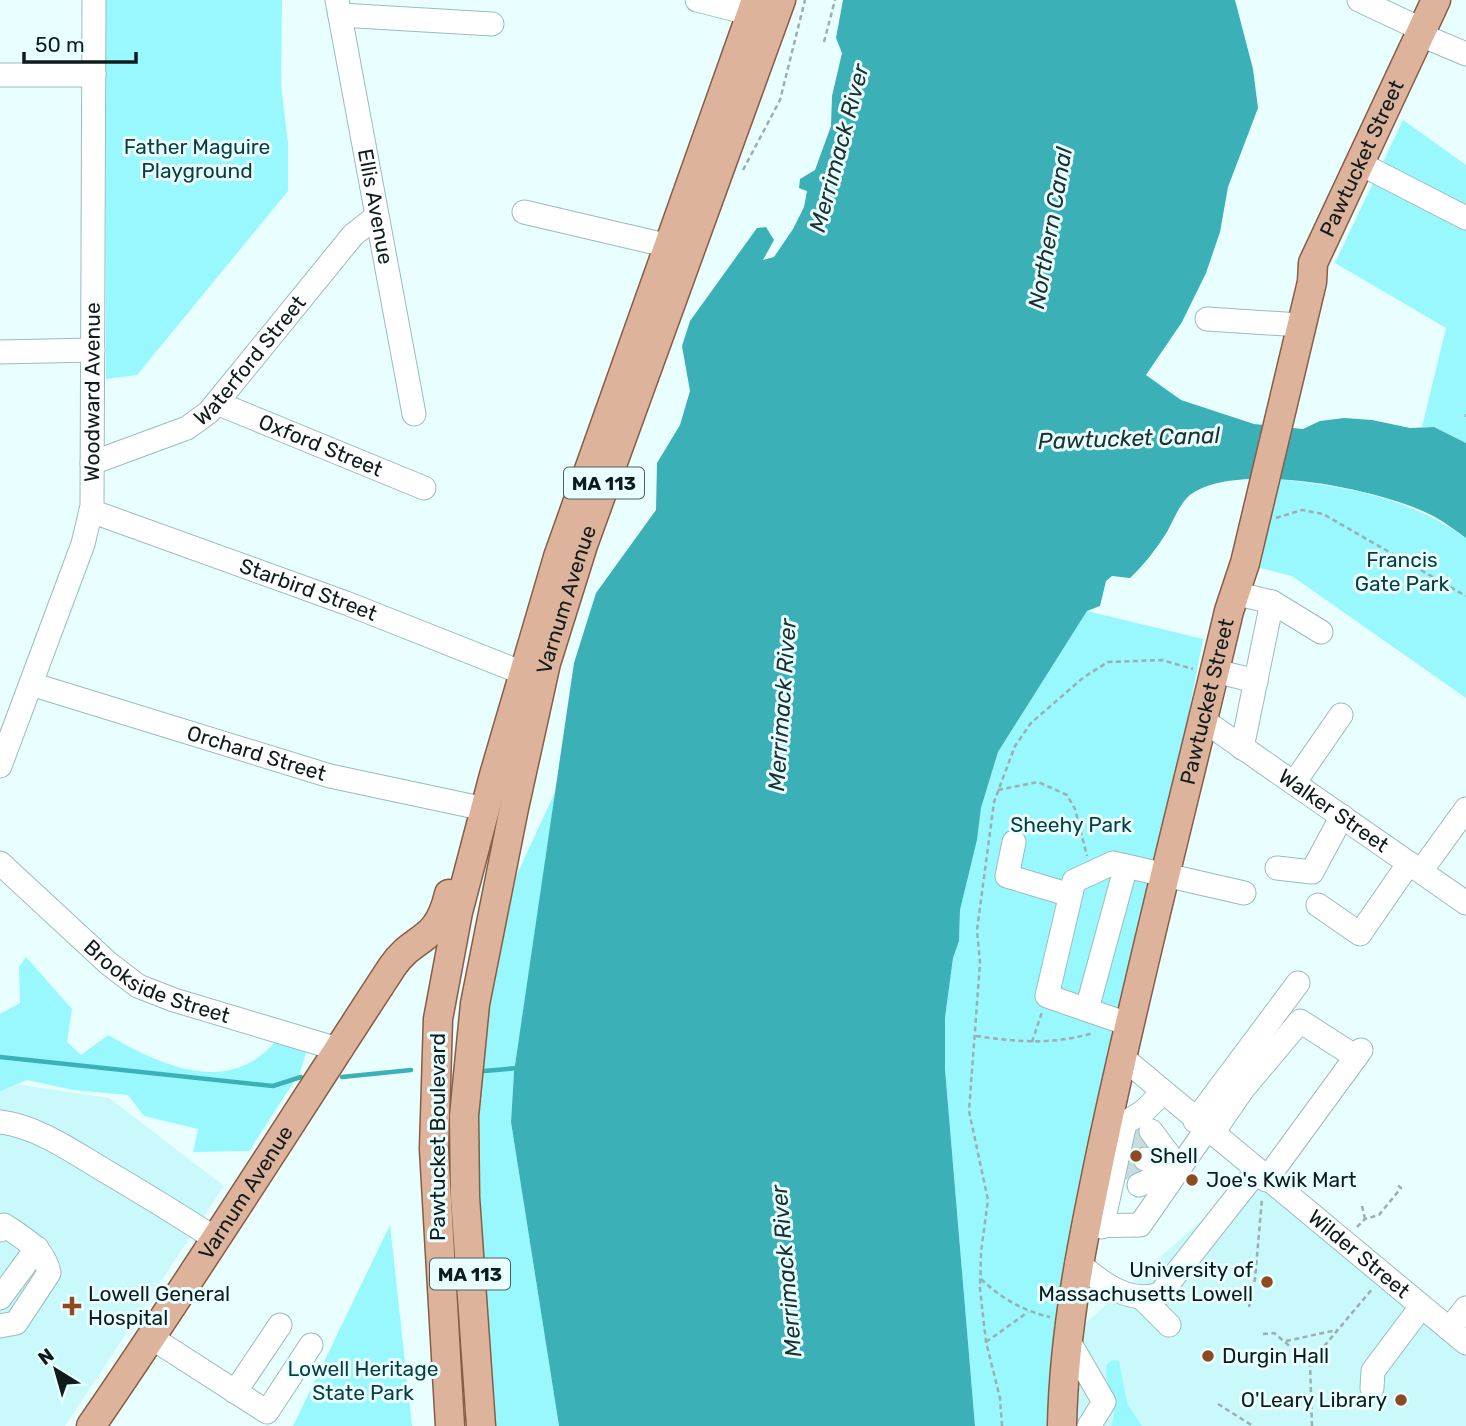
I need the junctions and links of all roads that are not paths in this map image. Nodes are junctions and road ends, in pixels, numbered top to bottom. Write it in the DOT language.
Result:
graph roads {
  1 [pos="94,0"];
  2 [pos="697,0"];
  3 [pos="781,0"];
  4 [pos="1359,0"];
  5 [pos="1436,0"];
  6 [pos="742,6"];
  7 [pos="339,7"];
  8 [pos="492,24"];
  9 [pos="1422,33"];
  10 [pos="1466,54"];
  11 [pos="0,75"];
  12 [pos="94,75"];
  13 [pos="1359,163"];
  14 [pos="524,212"];
  15 [pos="377,216"];
  16 [pos="1466,218"];
  17 [pos="669,246"];
  18 [pos="1207,319"];
  19 [pos="1300,325"];
  20 [pos="93,350"];
  21 [pos="0,352"];
  22 [pos="217,403"];
  23 [pos="414,414"];
  24 [pos="92,463"];
  25 [pos="424,488"];
  26 [pos="91,511"];
  27 [pos="1234,593"];
  28 [pos="1272,602"];
  29 [pos="1321,632"];
  30 [pos="1206,670"];
  31 [pos="523,673"];
  32 [pos="1256,681"];
  33 [pos="31,684"];
  34 [pos="1342,715"];
  35 [pos="1203,720"];
  36 [pos="1242,748"];
  37 [pos="0,766"];
  38 [pos="1294,783"];
  39 [pos="485,809"];
  40 [pos="1466,809"];
  41 [pos="1342,816"];
  42 [pos="1014,842"];
  43 [pos="0,863"];
  44 [pos="1126,866"];
  45 [pos="1415,867"];
  46 [pos="1277,868"];
  47 [pos="1164,874"];
  48 [pos="1244,893"];
  49 [pos="1070,895"];
  50 [pos="1466,902"];
  51 [pos="1318,905"];
  52 [pos="414,947"];
  53 [pos="447,974"];
  54 [pos="480,981"];
  55 [pos="1298,983"];
  56 [pos="377,995"];
  57 [pos="1087,1009"];
  58 [pos="1128,1024"];
  59 [pos="341,1050"];
  60 [pos="1122,1058"];
  61 [pos="1161,1093"];
  62 [pos="0,1122"];
  63 [pos="1204,1128"];
  64 [pos="1129,1152"];
  65 [pos="1178,1167"];
  66 [pos="1262,1181"];
  67 [pos="1093,1227"];
  68 [pos="0,1230"];
  69 [pos="217,1240"];
  70 [pos="37,1248"];
  71 [pos="1077,1262"];
  72 [pos="0,1298"];
  73 [pos="1144,1300"];
  74 [pos="1421,1307"];
  75 [pos="1466,1308"];
  76 [pos="280,1325"];
  77 [pos="1170,1325"];
  78 [pos="0,1326"];
  79 [pos="1061,1328"];
  80 [pos="1457,1336"];
  81 [pos="152,1338"];
  82 [pos="312,1345"];
  83 [pos="1372,1388"];
  84 [pos="235,1392"];
  85 [pos="91,1426"];
  86 [pos="450,1426"];
  87 [pos="481,1426"];
  88 [pos="1063,1426"];
  89 [pos="1089,1426"];
  1 -- 12 [label="street, Woodward Avenue"];
  2 -- 6 [label="street"];
  3 -- 54 [label="main road, Varnum Avenue / MA 113"];
  4 -- 9 [label="street"];
  5 -- 9 [label="main road, Pawtucket Street"];
  6 -- 17 [label="main road, Varnum Avenue / MA 113"];
  7 -- 8 [label="street"];
  7 -- 15 [label="street, Ellis Avenue"];
  9 -- 10 [label="street"];
  9 -- 13 [label="main road, Pawtucket Street"];
  11 -- 12 [label="street"];
  12 -- 20 [label="street, Woodward Avenue"];
  13 -- 16 [label="street"];
  13 -- 19 [label="main road, Pawtucket Street"];
  14 -- 17 [label="street"];
  15 -- 22 [label="street, Waterford Street"];
  15 -- 23 [label="street, Ellis Avenue"];
  17 -- 31 [label="main road, Varnum Avenue / MA 113"];
  18 -- 19 [label="street"];
  19 -- 27 [label="main road, Pawtucket Street"];
  20 -- 21 [label="street"];
  20 -- 24 [label="street, Woodward Avenue"];
  22 -- 24 [label="street, Waterford Street"];
  22 -- 25 [label="street, Oxford Street"];
  24 -- 26 [label="street, Woodward Avenue"];
  26 -- 31 [label="street, Starbird Street"];
  26 -- 33 [label="street, Woodward Avenue"];
  27 -- 28 [label="street"];
  27 -- 30 [label="main road, Pawtucket Street"];
  28 -- 29 [label="street"];
  28 -- 32 [label="street"];
  30 -- 32 [label="street"];
  30 -- 35 [label="main road, Pawtucket Street"];
  31 -- 39 [label="main road, Varnum Avenue / MA 113"];
  32 -- 36 [label="street"];
  33 -- 37 [label="street, Woodward Avenue"];
  33 -- 39 [label="street, Orchard Street"];
  34 -- 38 [label="street"];
  35 -- 36 [label="street, Walker Street"];
  35 -- 47 [label="main road, Pawtucket Street"];
  36 -- 38 [label="street, Walker Street"];
  38 -- 41 [label="street, Walker Street"];
  39 -- 52 [label="main road, Varnum Avenue"];
  39 -- 53 [label="main road, Varnum Avenue / MA 113"];
  40 -- 45 [label="street"];
  41 -- 45 [label="street, Walker Street"];
  41 -- 46 [label="street"];
  42 -- 49 [label="street"];
  43 -- 59 [label="street, Brookside Street"];
  44 -- 47 [label="street"];
  44 -- 49 [label="street"];
  44 -- 57 [label="street"];
  45 -- 50 [label="street, Walker Street"];
  45 -- 51 [label="street"];
  47 -- 48 [label="street"];
  47 -- 58 [label="main road, Pawtucket Street"];
  49 -- 57 [label="street"];
  52 -- 53 [label="main road"];
  52 -- 56 [label="main road, Varnum Avenue"];
  53 -- 54 [label="main road, Varnum Avenue"];
  53 -- 56 [label="main road, Varnum Avenue"];
  53 -- 86 [label="main road, Pawtucket Boulevard / MA 113"];
  54 -- 87 [label="main road, Pawtucket Boulevard / MA 113"];
  55 -- 63 [label="street"];
  56 -- 59 [label="main road, Varnum Avenue"];
  57 -- 58 [label="street"];
  58 -- 60 [label="main road, Pawtucket Street"];
  59 -- 69 [label="main road, Varnum Avenue"];
  60 -- 61 [label="street, Wilder Street"];
  60 -- 64 [label="main road, Pawtucket Street"];
  61 -- 63 [label="street, Wilder Street"];
  61 -- 64 [label="street"];
  62 -- 69 [label="street"];
  63 -- 65 [label="street"];
  63 -- 66 [label="street, Wilder Street"];
  63 -- 66 [label="street"];
  64 -- 65 [label="street"];
  64 -- 65 [label="street"];
  64 -- 67 [label="main road, Pawtucket Street"];
  64 -- 67 [label="street"];
  65 -- 67 [label="street"];
  66 -- 73 [label="street"];
  66 -- 74 [label="street, Wilder Street"];
  67 -- 71 [label="main road, Pawtucket Street"];
  68 -- 70 [label="street"];
  69 -- 81 [label="main road, Varnum Avenue"];
  70 -- 72 [label="street"];
  70 -- 78 [label="street"];
  71 -- 73 [label="street"];
  71 -- 79 [label="main road, Pawtucket Street"];
  73 -- 77 [label="street"];
  74 -- 80 [label="street, Wilder Street"];
  74 -- 83 [label="street"];
  75 -- 80 [label="street"];
  76 -- 84 [label="street"];
  79 -- 88 [label="main road, Pawtucket Street"];
  79 -- 89 [label="street"];
  81 -- 84 [label="street"];
  81 -- 85 [label="main road, Varnum Avenue"];
  82 -- 84 [label="street"];
}
